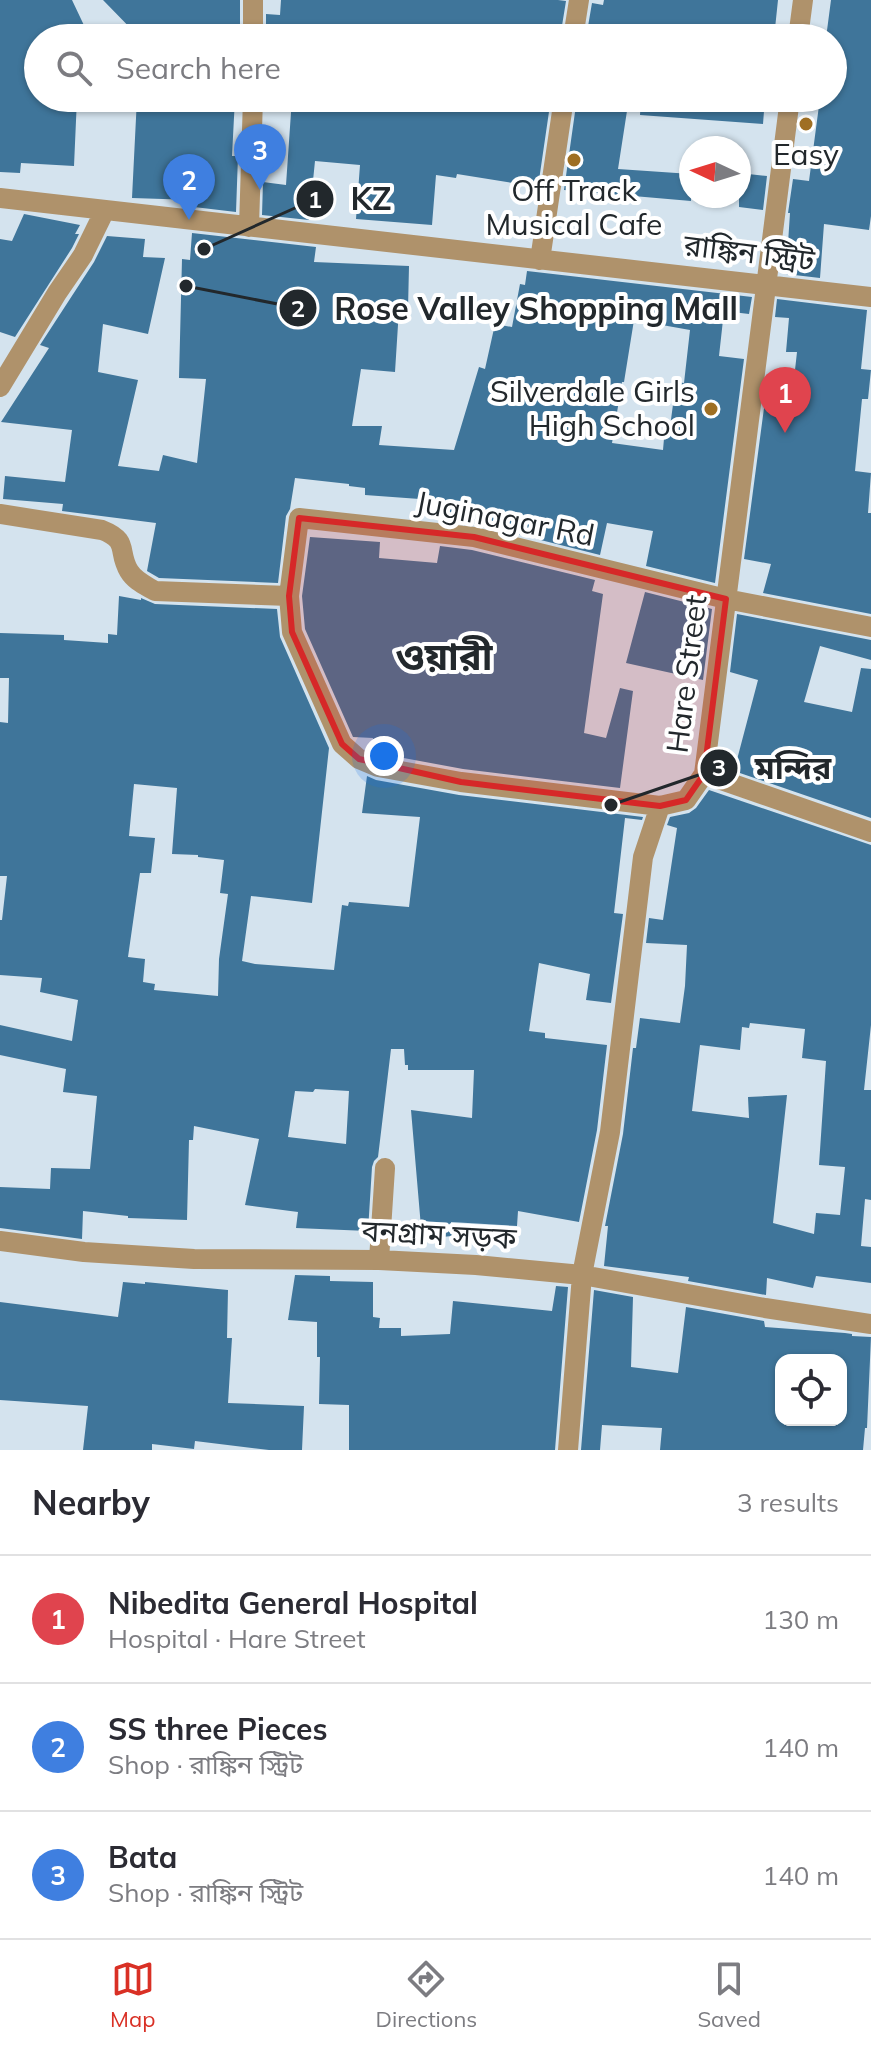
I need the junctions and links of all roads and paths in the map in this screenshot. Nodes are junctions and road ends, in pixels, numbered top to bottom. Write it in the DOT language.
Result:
graph roads {
  1 [pos="253,0"];
  2 [pos="579,0"];
  3 [pos="803,0"];
  4 [pos="253,24"];
  5 [pos="575,24"];
  6 [pos="800,24"];
  7 [pos="253,112"];
  8 [pos="562,112"];
  9 [pos="788,112"];
  10 [pos="0,198"];
  11 [pos="105,210"];
  12 [pos="249,227"];
  13 [pos="540,260"];
  14 [pos="767,286"];
  15 [pos="871,297"];
  16 [pos="0,387"];
  17 [pos="0,514"];
  18 [pos="289,596"];
  19 [pos="726,599"];
  20 [pos="871,627"];
  21 [pos="704,774"];
  22 [pos="660,806"];
  23 [pos="871,832"];
  24 [pos="385,1168"];
  25 [pos="0,1241"];
  26 [pos="379,1260"];
  27 [pos="582,1275"];
  28 [pos="871,1324"];
  29 [pos="568,1450"];
  1 -- 4 [label="street"];
  2 -- 5 [label="street"];
  3 -- 6 [label="street"];
  7 -- 12 [label="street"];
  8 -- 13 [label="street"];
  9 -- 14 [label="street, Hare Street"];
  10 -- 11 [label="street, রাঙ্কিন স্ট্রিট"];
  11 -- 12 [label="street, রাঙ্কিন স্ট্রিট"];
  11 -- 16 [label="street"];
  12 -- 13 [label="street, রাঙ্কিন স্ট্রিট"];
  13 -- 14 [label="street, রাঙ্কিন স্ট্রিট"];
  14 -- 15 [label="street, রাঙ্কিন স্ট্রিট"];
  14 -- 19 [label="street, Hare Street"];
  17 -- 18 [label="street"];
  18 -- 19 [label="street, Juginagar Rd"];
  18 -- 22 [label="street"];
  19 -- 20 [label="street"];
  19 -- 21 [label="street, Hare Street"];
  21 -- 22 [label="street, Hare Street"];
  21 -- 23 [label="street"];
  22 -- 27 [label="street"];
  24 -- 26 [label="street"];
  25 -- 26 [label="street, বনগ্রাম সড়ক"];
  26 -- 27 [label="street, বনগ্রাম সড়ক"];
  27 -- 28 [label="street, বনগ্রাম সড়ক"];
  27 -- 29 [label="street"];
}
